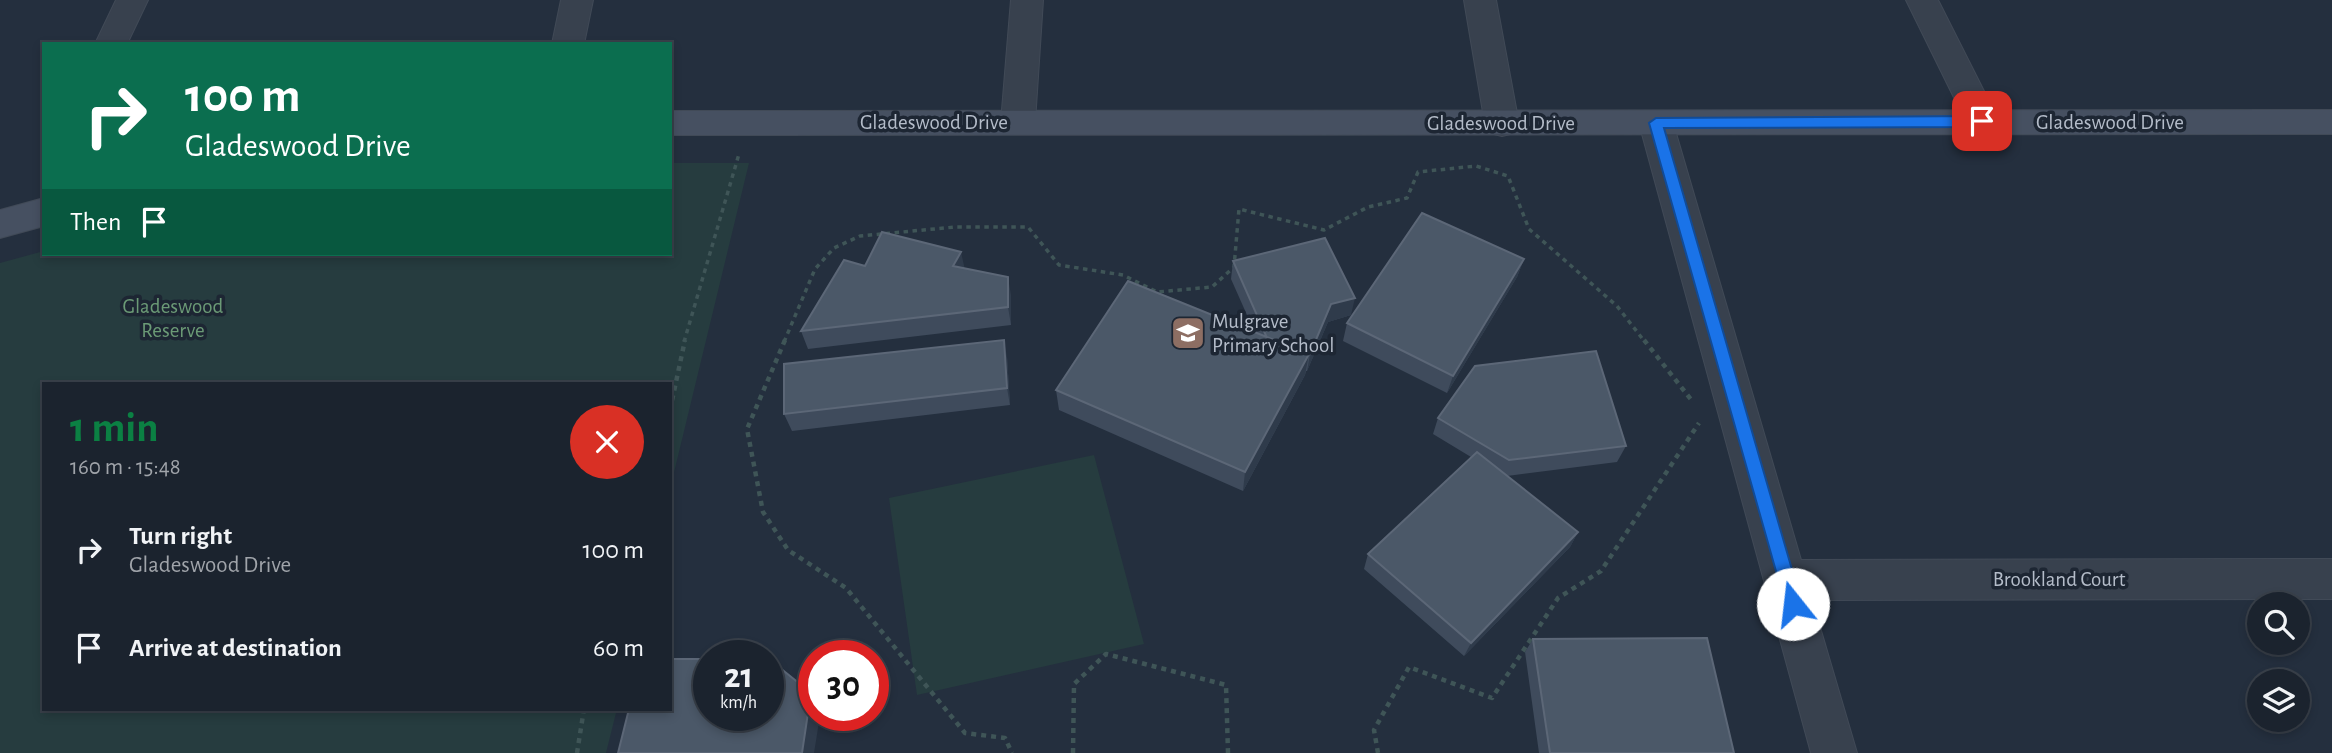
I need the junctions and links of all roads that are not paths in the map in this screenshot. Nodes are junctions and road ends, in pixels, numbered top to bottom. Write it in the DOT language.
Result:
graph roads {
  1 [pos="132,0"];
  2 [pos="577,0"];
  3 [pos="1027,0"];
  4 [pos="1480,0"];
  5 [pos="1922,0"];
  6 [pos="112,42"];
  7 [pos="568,42"];
  8 [pos="1982,121"];
  9 [pos="672,122"];
  10 [pos="1018,122"];
  11 [pos="2332,122"];
  12 [pos="1656,123"];
  13 [pos="1502,124"];
  14 [pos="42,213"];
  15 [pos="0,224"];
  16 [pos="2332,579"];
  17 [pos="1786,580"];
  18 [pos="1834,753"];
  1 -- 6 [label="street"];
  2 -- 7 [label="street"];
  3 -- 10 [label="street"];
  4 -- 13 [label="street"];
  5 -- 8 [label="street"];
  8 -- 11 [label="street, Gladeswood Drive"];
  8 -- 12 [label="street, Gladeswood Drive"];
  9 -- 10 [label="street, Gladeswood Drive"];
  10 -- 13 [label="street, Gladeswood Drive"];
  12 -- 13 [label="street, Gladeswood Drive"];
  12 -- 17 [label="street"];
  14 -- 15 [label="street"];
  16 -- 17 [label="street, Brookland Court"];
  17 -- 18 [label="street"];
}
